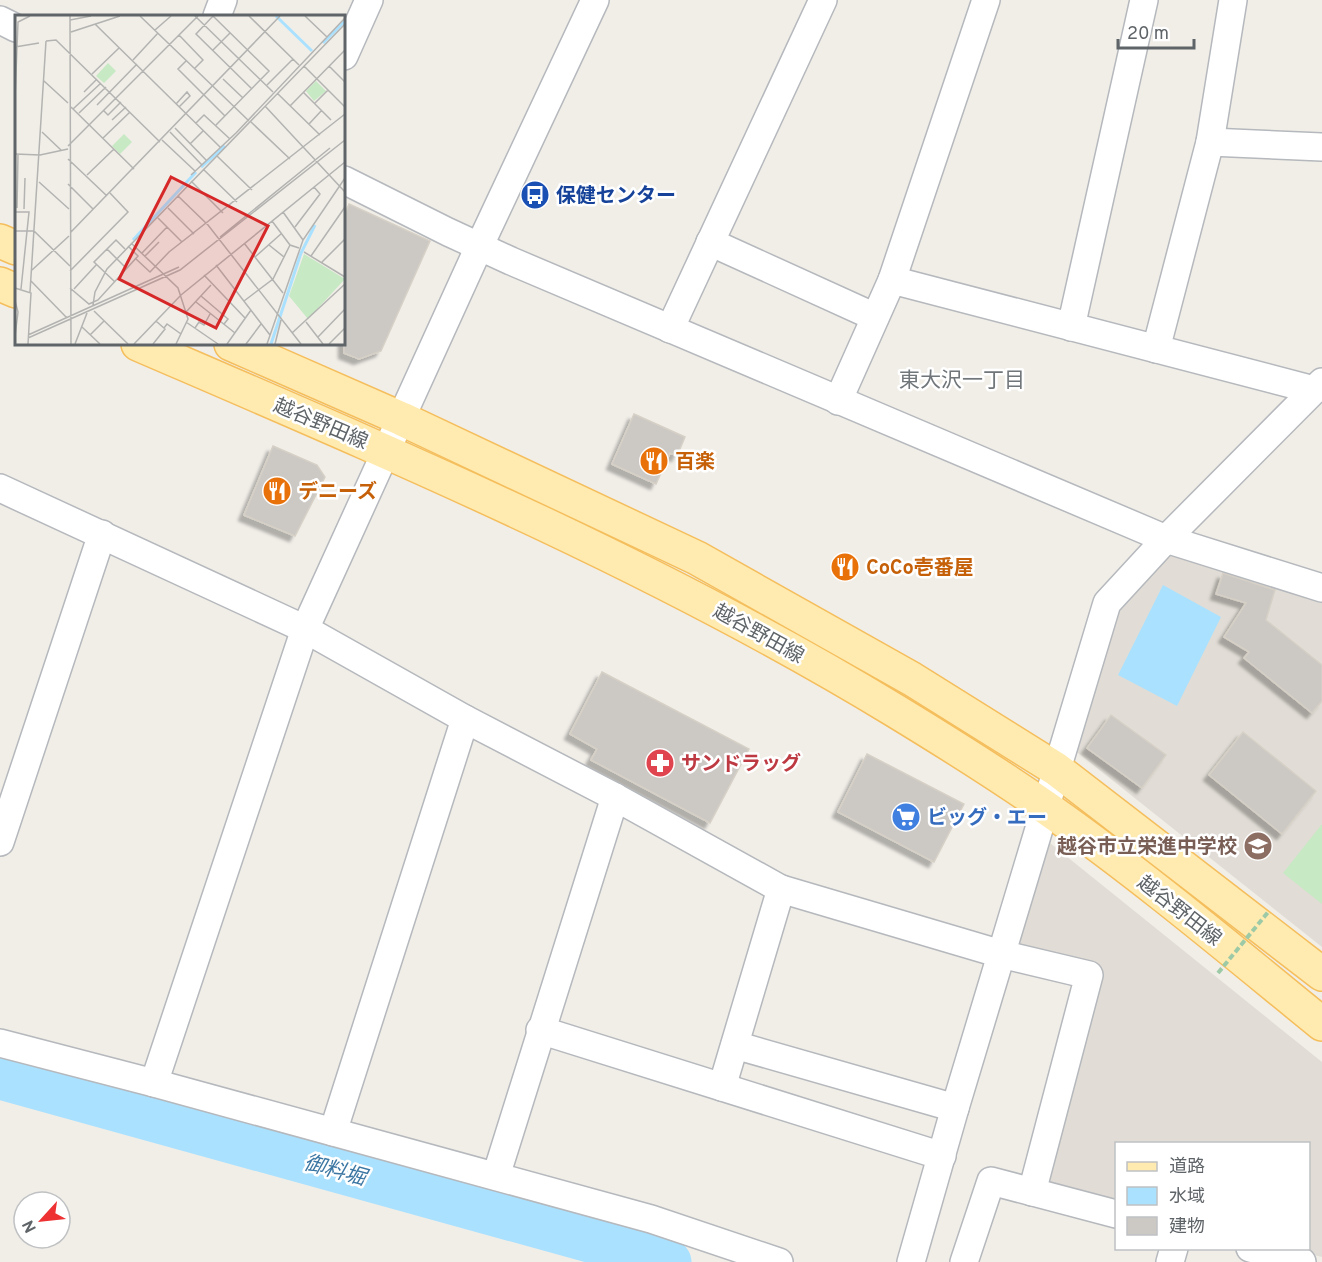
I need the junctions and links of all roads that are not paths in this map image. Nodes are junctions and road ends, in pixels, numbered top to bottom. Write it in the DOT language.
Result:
graph roads {
  1 [pos="223,0"];
  2 [pos="369,0"];
  3 [pos="596,0"];
  4 [pos="823,0"];
  5 [pos="986,0"];
  6 [pos="1144,0"];
  7 [pos="1233,0"];
  8 [pos="217,15"];
  9 [pos="0,20"];
  10 [pos="15,28"];
  11 [pos="345,54"];
  12 [pos="1210,142"];
  13 [pos="1322,147"];
  14 [pos="345,180"];
  15 [pos="0,241"];
  16 [pos="710,242"];
  17 [pos="480,247"];
  18 [pos="15,248"];
  19 [pos="892,280"];
  20 [pos="0,284"];
  21 [pos="15,291"];
  22 [pos="875,317"];
  23 [pos="1071,327"];
  24 [pos="670,328"];
  25 [pos="140,345"];
  26 [pos="233,345"];
  27 [pos="1156,349"];
  28 [pos="1318,386"];
  29 [pos="837,401"];
  30 [pos="402,419"];
  31 [pos="387,452"];
  32 [pos="0,488"];
  33 [pos="102,534"];
  34 [pos="1166,539"];
  35 [pos="1322,588"];
  36 [pos="305,628"];
  37 [pos="465,719"];
  38 [pos="1056,769"];
  39 [pos="615,797"];
  40 [pos="1046,808"];
  41 [pos="0,842"];
  42 [pos="781,889"];
  43 [pos="1001,954"];
  44 [pos="1322,974"];
  45 [pos="1322,1024"];
  46 [pos="540,1030"];
  47 [pos="0,1043"];
  48 [pos="735,1045"];
  49 [pos="154,1083"];
  50 [pos="722,1087"];
  51 [pos="955,1108"];
  52 [pos="333,1132"];
  53 [pos="942,1156"];
  54 [pos="496,1176"];
  55 [pos="1032,1192"];
  56 [pos="1115,1214"];
  57 [pos="1257,1250"];
  58 [pos="779,1262"];
  59 [pos="911,1262"];
  60 [pos="964,1262"];
  61 [pos="1302,1262"];
  1 -- 8 [label="street"];
  2 -- 11 [label="street"];
  3 -- 17 [label="street"];
  4 -- 16 [label="street"];
  5 -- 19 [label="street"];
  6 -- 23 [label="street"];
  7 -- 12 [label="street"];
  9 -- 10 [label="street"];
  12 -- 13 [label="street"];
  12 -- 27 [label="street"];
  14 -- 17 [label="street"];
  15 -- 18 [label="main road"];
  16 -- 22 [label="street"];
  16 -- 24 [label="street"];
  17 -- 24 [label="street"];
  17 -- 30 [label="street"];
  19 -- 22 [label="street"];
  19 -- 23 [label="street"];
  20 -- 21 [label="main road"];
  22 -- 29 [label="street"];
  23 -- 27 [label="street"];
  24 -- 29 [label="street"];
  25 -- 31 [label="main road, 越谷野田線"];
  26 -- 30 [label="main road, 越谷野田線"];
  27 -- 28 [label="street"];
  28 -- 34 [label="street"];
  29 -- 34 [label="street"];
  30 -- 31 [label="street"];
  30 -- 38 [label="main road, 越谷野田線"];
  31 -- 36 [label="street"];
  31 -- 40 [label="main road, 越谷野田線"];
  32 -- 33 [label="street"];
  33 -- 36 [label="street"];
  33 -- 41 [label="street"];
  34 -- 35 [label="street"];
  34 -- 38 [label="street"];
  36 -- 37 [label="street"];
  36 -- 49 [label="street"];
  37 -- 39 [label="street"];
  37 -- 52 [label="street"];
  38 -- 40 [label="street"];
  38 -- 44 [label="main road, 越谷野田線"];
  39 -- 42 [label="street"];
  39 -- 46 [label="street"];
  40 -- 43 [label="street"];
  40 -- 45 [label="main road, 越谷野田線"];
  42 -- 43 [label="street"];
  42 -- 48 [label="street"];
  43 -- 51 [label="street"];
  43 -- 55 [label="street"];
  46 -- 50 [label="street"];
  46 -- 54 [label="street"];
  47 -- 49 [label="street"];
  48 -- 50 [label="street"];
  48 -- 51 [label="street"];
  49 -- 52 [label="street"];
  50 -- 53 [label="street"];
  51 -- 53 [label="street"];
  52 -- 54 [label="street"];
  53 -- 59 [label="street"];
  54 -- 58 [label="street"];
  55 -- 56 [label="street"];
  55 -- 60 [label="street"];
  57 -- 61 [label="street"];
}
